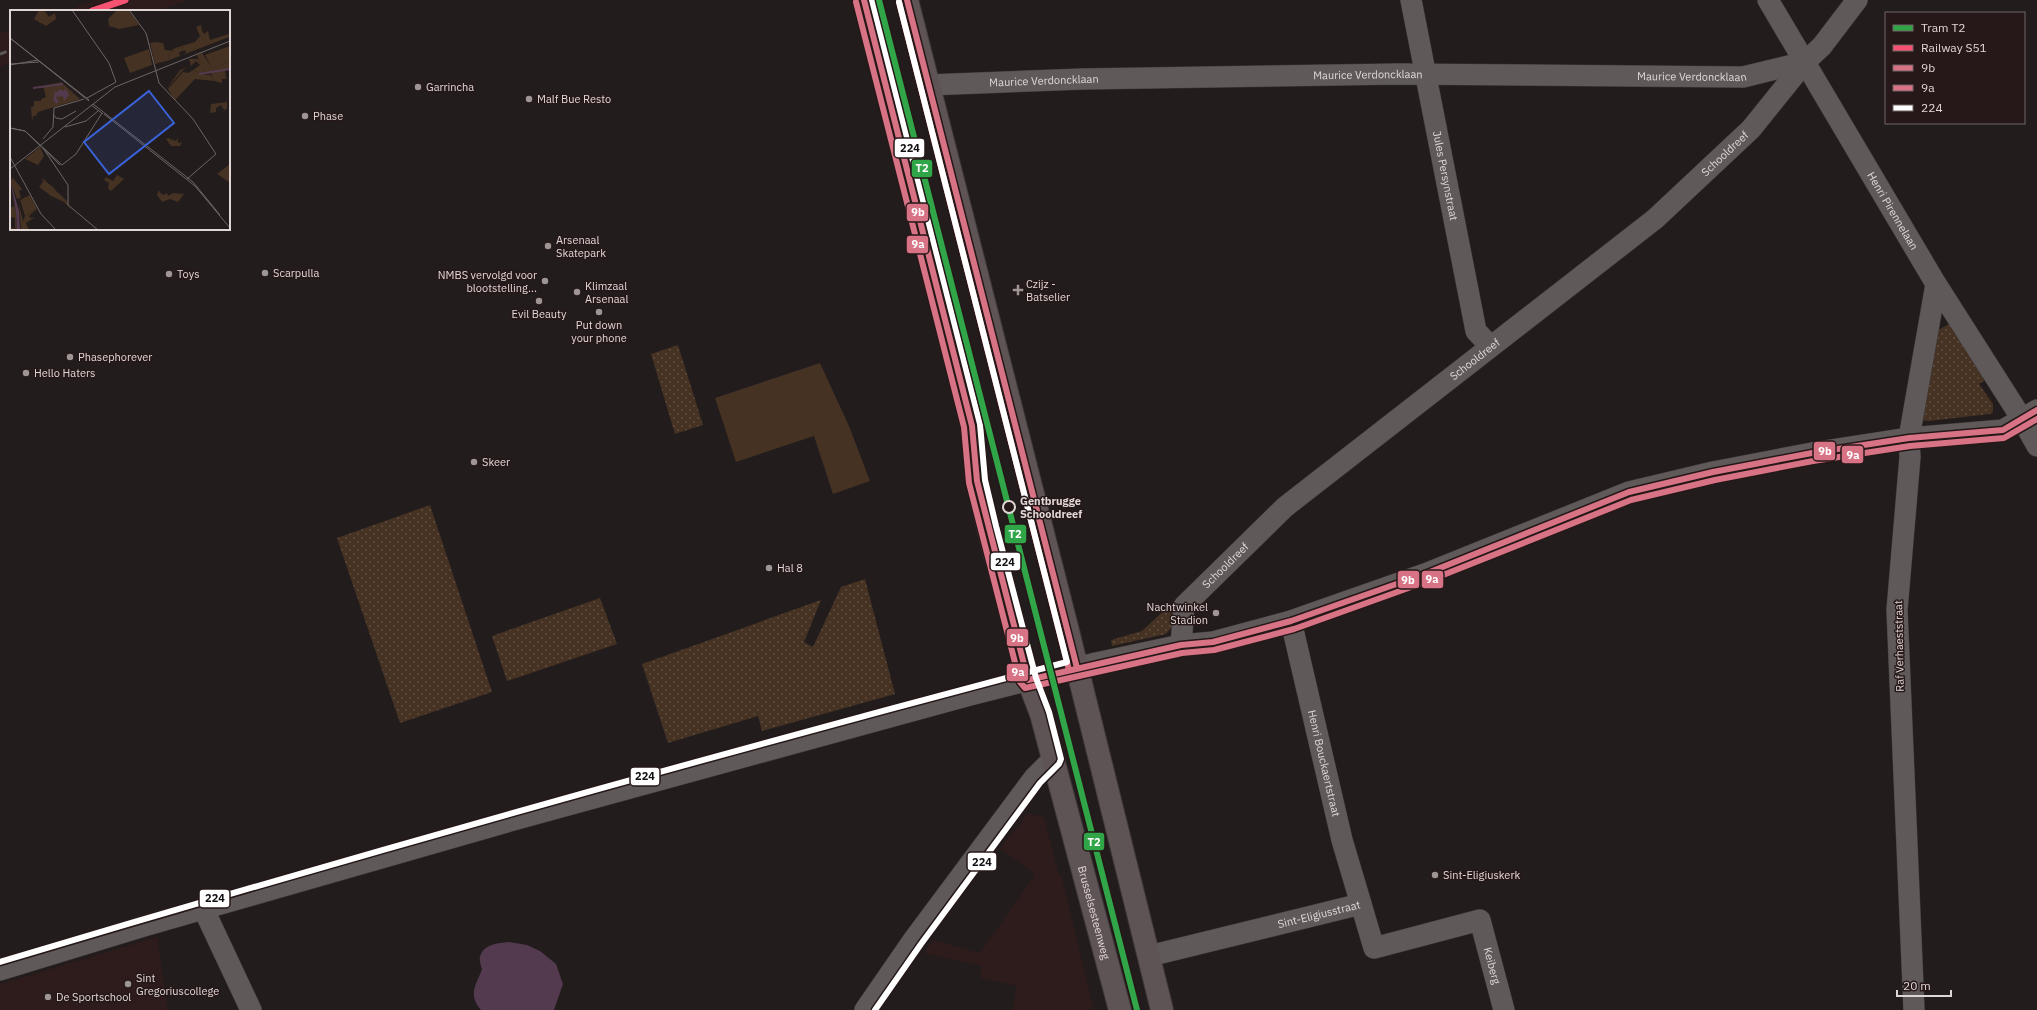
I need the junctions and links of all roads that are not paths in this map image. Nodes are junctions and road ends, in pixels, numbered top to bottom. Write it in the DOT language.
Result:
graph roads {
  1 [pos="864,0"];
  2 [pos="907,0"];
  3 [pos="1411,0"];
  4 [pos="1768,0"];
  5 [pos="1857,0"];
  6 [pos="1805,62"];
  7 [pos="1425,74"];
  8 [pos="928,85"];
  9 [pos="1936,284"];
  10 [pos="1490,346"];
  11 [pos="2029,414"];
  12 [pos="1909,438"];
  13 [pos="2037,446"];
  14 [pos="1291,621"];
  15 [pos="1181,645"];
  16 [pos="1077,668"];
  17 [pos="1028,680"];
  18 [pos="1053,759"];
  19 [pos="1361,904"];
  20 [pos="204,910"];
  21 [pos="1480,920"];
  22 [pos="1149,956"];
  23 [pos="0,970"];
  24 [pos="251,1010"];
  25 [pos="865,1010"];
  26 [pos="1120,1010"];
  27 [pos="1162,1010"];
  28 [pos="1504,1010"];
  29 [pos="1914,1010"];
  1 -- 17 [label="main road, Brusselsesteenweg"];
  2 -- 8 [label="main road"];
  3 -- 7 [label="street, Jules Persynstraat"];
  4 -- 6 [label="street, Henri Pirennelaan"];
  5 -- 6 [label="street, Schooldreef"];
  6 -- 7 [label="street, Maurice Verdoncklaan"];
  6 -- 9 [label="street, Henri Pirennelaan"];
  6 -- 10 [label="street, Schooldreef"];
  7 -- 8 [label="street, Maurice Verdoncklaan"];
  7 -- 10 [label="street, Jules Persynstraat"];
  8 -- 16 [label="main road"];
  9 -- 11 [label="street, Henri Pirennelaan"];
  9 -- 12 [label="street, Raf Verhaeststraat"];
  10 -- 15 [label="street, Schooldreef"];
  11 -- 12 [label="street"];
  11 -- 13 [label="street, Henri Pirennelaan"];
  12 -- 14 [label="street"];
  12 -- 29 [label="street, Raf Verhaeststraat"];
  14 -- 15 [label="street"];
  14 -- 19 [label="street, Henri Bouckaertstraat"];
  15 -- 16 [label="street"];
  16 -- 17 [label="street"];
  16 -- 22 [label="main road"];
  17 -- 18 [label="main road, Brusselsesteenweg"];
  17 -- 20 [label="street"];
  18 -- 25 [label="street"];
  18 -- 26 [label="main road, Brusselsesteenweg"];
  19 -- 21 [label="street, Sint-Eligiusstraat"];
  19 -- 22 [label="street, Sint-Eligiusstraat"];
  20 -- 23 [label="street"];
  20 -- 24 [label="street"];
  21 -- 28 [label="street, Keiberg"];
  22 -- 27 [label="main road"];
}
